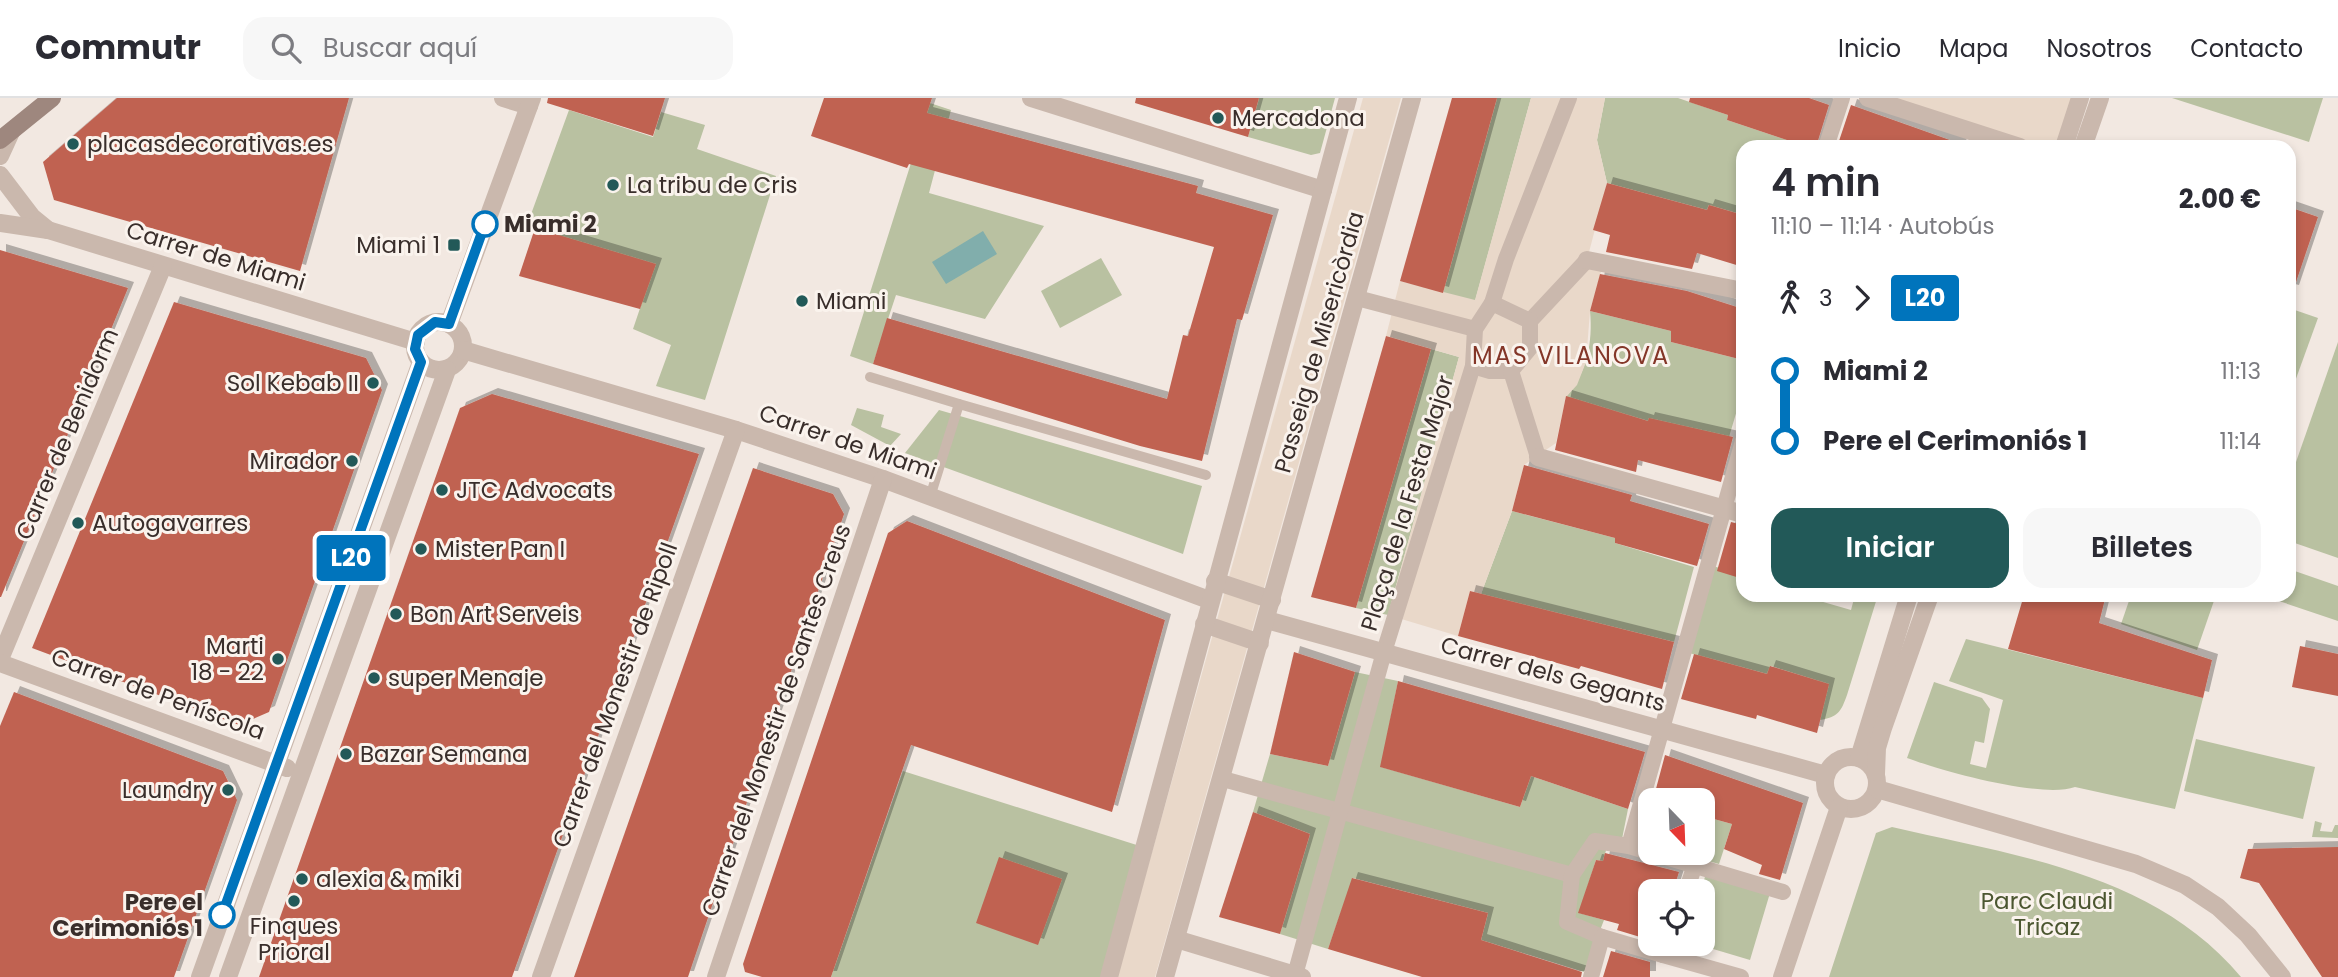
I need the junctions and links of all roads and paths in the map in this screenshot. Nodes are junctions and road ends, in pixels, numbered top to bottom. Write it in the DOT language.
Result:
graph roads {
  1 [pos="52,98"];
  2 [pos="503,98"];
  3 [pos="1031,98"];
  4 [pos="1348,98"];
  5 [pos="1412,98"];
  6 [pos="1569,98"];
  7 [pos="1842,98"];
  8 [pos="1868,98"];
  9 [pos="2080,98"];
  10 [pos="2100,98"];
  11 [pos="530,102"];
  12 [pos="6,136"];
  13 [pos="1828,140"];
  14 [pos="1998,140"];
  15 [pos="2066,140"];
  16 [pos="2085,140"];
  17 [pos="0,156"];
  18 [pos="0,175"];
  19 [pos="1323,190"];
  20 [pos="0,223"];
  21 [pos="48,230"];
  22 [pos="1587,260"];
  23 [pos="163,265"];
  24 [pos="1736,290"];
  25 [pos="1357,298"];
  26 [pos="1492,303"];
  27 [pos="1530,321"];
  28 [pos="449,324"];
  29 [pos="1475,329"];
  30 [pos="416,342"];
  31 [pos="463,351"];
  32 [pos="421,362"];
  33 [pos="1473,366"];
  34 [pos="447,370"];
  35 [pos="1511,371"];
  36 [pos="870,377"];
  37 [pos="959,404"];
  38 [pos="736,430"];
  39 [pos="1538,457"];
  40 [pos="1206,475"];
  41 [pos="883,479"];
  42 [pos="930,497"];
  43 [pos="1734,511"];
  44 [pos="1215,581"];
  45 [pos="1209,600"];
  46 [pos="1272,600"];
  47 [pos="1907,602"];
  48 [pos="1927,602"];
  49 [pos="1267,620"];
  50 [pos="1204,624"];
  51 [pos="1260,643"];
  52 [pos="1384,652"];
  53 [pos="0,661"];
  54 [pos="1664,730"];
  55 [pos="1859,758"];
  56 [pos="277,764"];
  57 [pos="300,772"];
  58 [pos="1826,775"];
  59 [pos="1223,779"];
  60 [pos="1876,781"];
  61 [pos="1839,807"];
  62 [pos="1341,811"];
  63 [pos="1629,846"];
  64 [pos="1638,849"];
  65 [pos="1695,865"];
  66 [pos="1572,875"];
  67 [pos="1690,879"];
  68 [pos="1783,891"];
  69 [pos="1602,937"];
  70 [pos="1176,939"];
  71 [pos="1638,944"];
  72 [pos="1684,956"];
  73 [pos="1298,976"];
  74 [pos="200,977"];
  75 [pos="228,977"];
  76 [pos="541,977"];
  77 [pos="718,977"];
  78 [pos="1109,977"];
  79 [pos="1165,977"];
  80 [pos="1591,977"];
  81 [pos="1741,977"];
  82 [pos="1782,977"];
  83 [pos="2283,977"];
  1 -- 12 [label="main road"];
  2 -- 11 [label="street"];
  3 -- 19 [label="street"];
  4 -- 19 [label="street, Passeig de Misericòrdia"];
  5 -- 25 [label="street, Passeig de Misericòrdia"];
  6 -- 26 [label="street"];
  7 -- 13 [label="street"];
  8 -- 14 [label="street"];
  9 -- 15 [label="street"];
  10 -- 16 [label="street"];
  11 -- 28 [label="street"];
  12 -- 17 [label="street"];
  18 -- 21 [label="street"];
  19 -- 44 [label="street, Passeig de Misericòrdia"];
  20 -- 21 [label="street, Carrer de Miami"];
  21 -- 23 [label="street, Carrer de Miami"];
  22 -- 24 [label="street"];
  22 -- 27 [label="street"];
  23 -- 30 [label="street, Carrer de Miami"];
  23 -- 53 [label="street, Carrer de Benidorm"];
  25 -- 29 [label="street"];
  25 -- 46 [label="street, Passeig de Misericòrdia"];
  26 -- 27 [label="street"];
  26 -- 29 [label="street"];
  27 -- 35 [label="street"];
  28 -- 30 [label="street"];
  28 -- 31 [label="street"];
  29 -- 33 [label="street, Plaça de la Festa Major"];
  30 -- 32 [label="street"];
  31 -- 34 [label="street"];
  31 -- 38 [label="street, Carrer de Miami"];
  32 -- 34 [label="street"];
  32 -- 56 [label="street"];
  33 -- 35 [label="street, Plaça de la Festa Major"];
  33 -- 52 [label="street, Plaça de la Festa Major"];
  34 -- 57 [label="street"];
  35 -- 39 [label="street"];
  36 -- 37 [label="lane"];
  37 -- 40 [label="lane"];
  37 -- 42 [label="lane"];
  38 -- 41 [label="street, Carrer de Miami"];
  38 -- 76 [label="street, Carrer del Monestir de Ripoll"];
  39 -- 43 [label="street"];
  41 -- 42 [label="street, Carrer de Miami"];
  41 -- 77 [label="street, Carrer del Monestir de Santes Creus"];
  42 -- 45 [label="street, Carrer de Miami"];
  43 -- 54 [label="street"];
  44 -- 45 [label="street, Passeig de Misericòrdia"];
  44 -- 46 [label="street"];
  45 -- 50 [label="street, Passeig de Misericòrdia"];
  46 -- 49 [label="street, Passeig de Misericòrdia"];
  47 -- 55 [label="street"];
  48 -- 60 [label="street"];
  49 -- 51 [label="street, Passeig de Misericòrdia"];
  49 -- 52 [label="street, Carrer dels Gegants"];
  50 -- 51 [label="street"];
  50 -- 78 [label="street, Passeig de Misericòrdia"];
  51 -- 59 [label="street, Passeig de Misericòrdia"];
  52 -- 54 [label="street, Carrer dels Gegants"];
  52 -- 62 [label="street, Plaça de la Festa Major"];
  53 -- 56 [label="street, Carrer de Peníscola"];
  54 -- 58 [label="street, Carrer dels Gegants"];
  54 -- 63 [label="street"];
  55 -- 58 [label="street"];
  55 -- 60 [label="street"];
  56 -- 57 [label="street, Carrer de Peníscola"];
  56 -- 74 [label="street"];
  57 -- 75 [label="street"];
  58 -- 61 [label="street"];
  59 -- 62 [label="street"];
  59 -- 70 [label="street, Passeig de Misericòrdia"];
  60 -- 61 [label="street"];
  60 -- 83 [label="street"];
  61 -- 82 [label="street"];
  62 -- 66 [label="street"];
  62 -- 73 [label="street, Plaça de la Festa Major"];
  63 -- 64 [label="street"];
  63 -- 66 [label="street"];
  65 -- 67 [label="street"];
  65 -- 68 [label="street"];
  66 -- 69 [label="street"];
  69 -- 71 [label="street"];
  69 -- 80 [label="street"];
  70 -- 73 [label="street"];
  70 -- 79 [label="street, Passeig de Misericòrdia"];
  72 -- 81 [label="street"];
}
